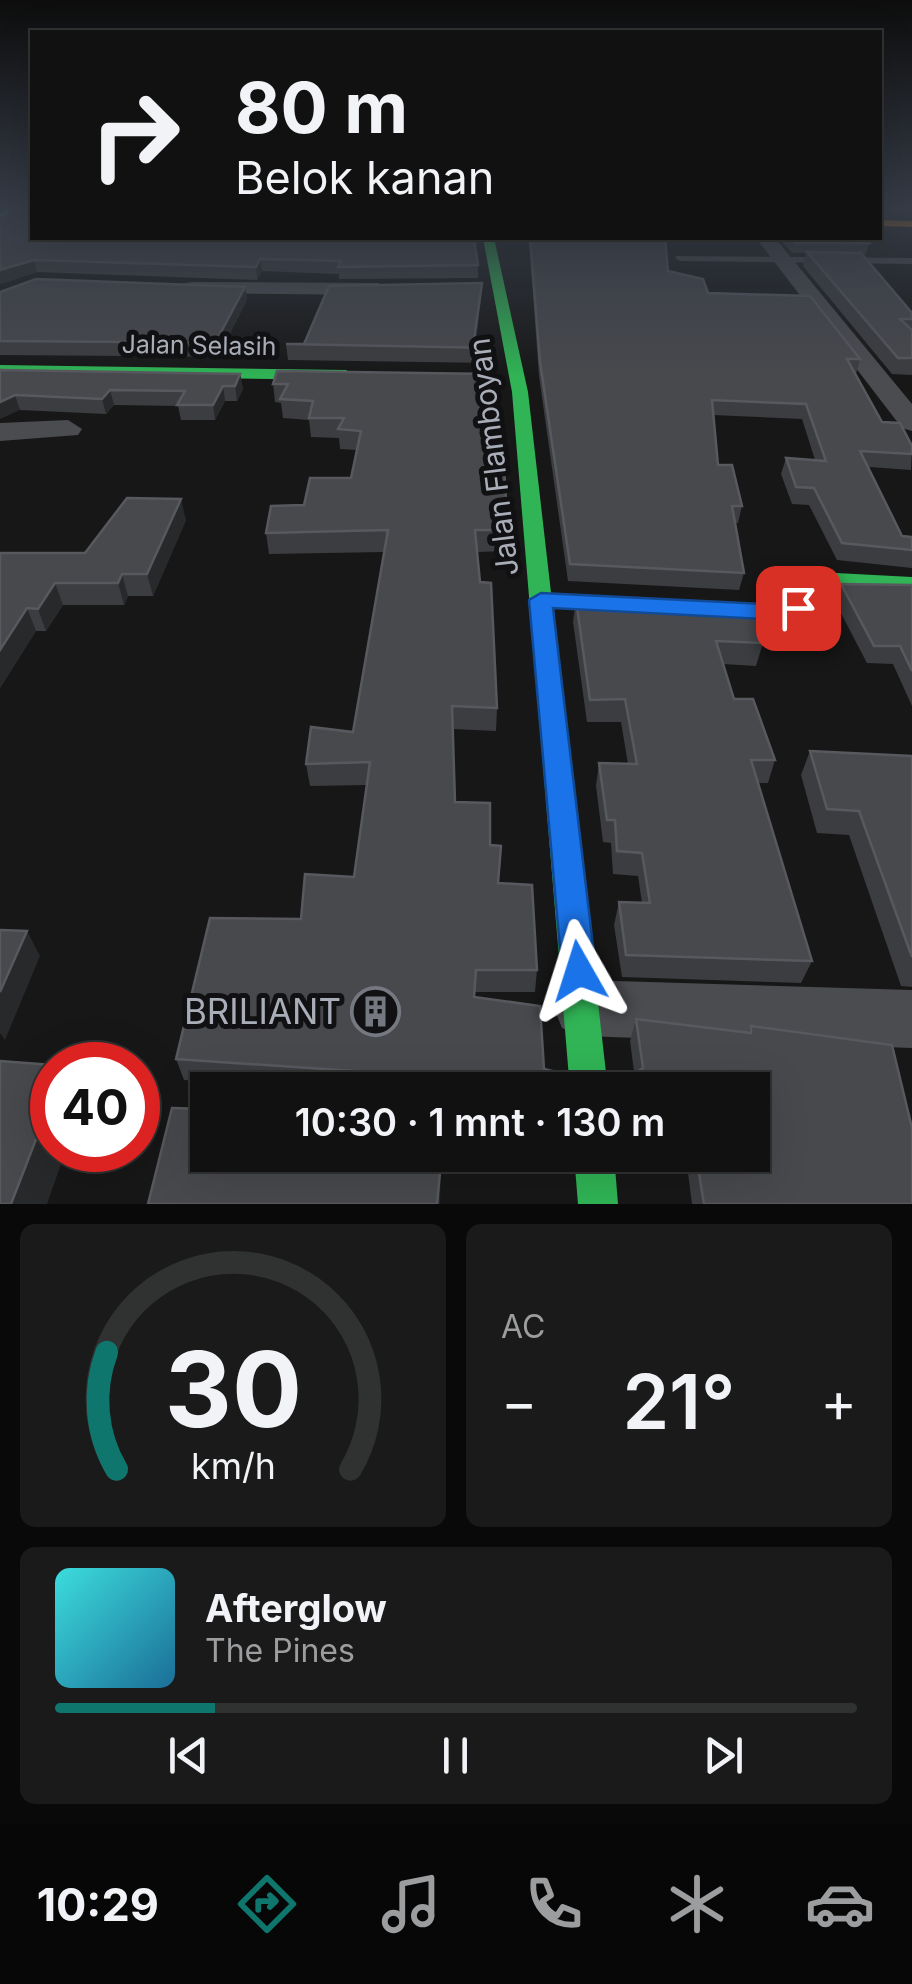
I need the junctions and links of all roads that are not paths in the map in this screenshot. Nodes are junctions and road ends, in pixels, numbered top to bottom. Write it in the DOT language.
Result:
graph roads {
  1 [pos="490,265"];
  2 [pos="787,265"];
  3 [pos="160,287"];
  4 [pos="408,289"];
  5 [pos="0,370"];
  6 [pos="361,376"];
  7 [pos="912,422"];
  8 [pos="68,429"];
  9 [pos="0,432"];
  10 [pos="912,584"];
  11 [pos="651,606"];
  12 [pos="582,1008"];
  13 [pos="912,1020"];
  14 [pos="587,1072"];
  15 [pos="595,1172"];
  16 [pos="598,1204"];
  1 -- 12 [label="street, Jalan Flamboyan"];
  2 -- 7 [label="street"];
  3 -- 4 [label="street"];
  5 -- 6 [label="street, Jalan Selasih"];
  8 -- 9 [label="street"];
  10 -- 11 [label="street"];
  12 -- 13 [label="street"];
  12 -- 14 [label="street, Jalan Flamboyan"];
  15 -- 16 [label="street"];
}
